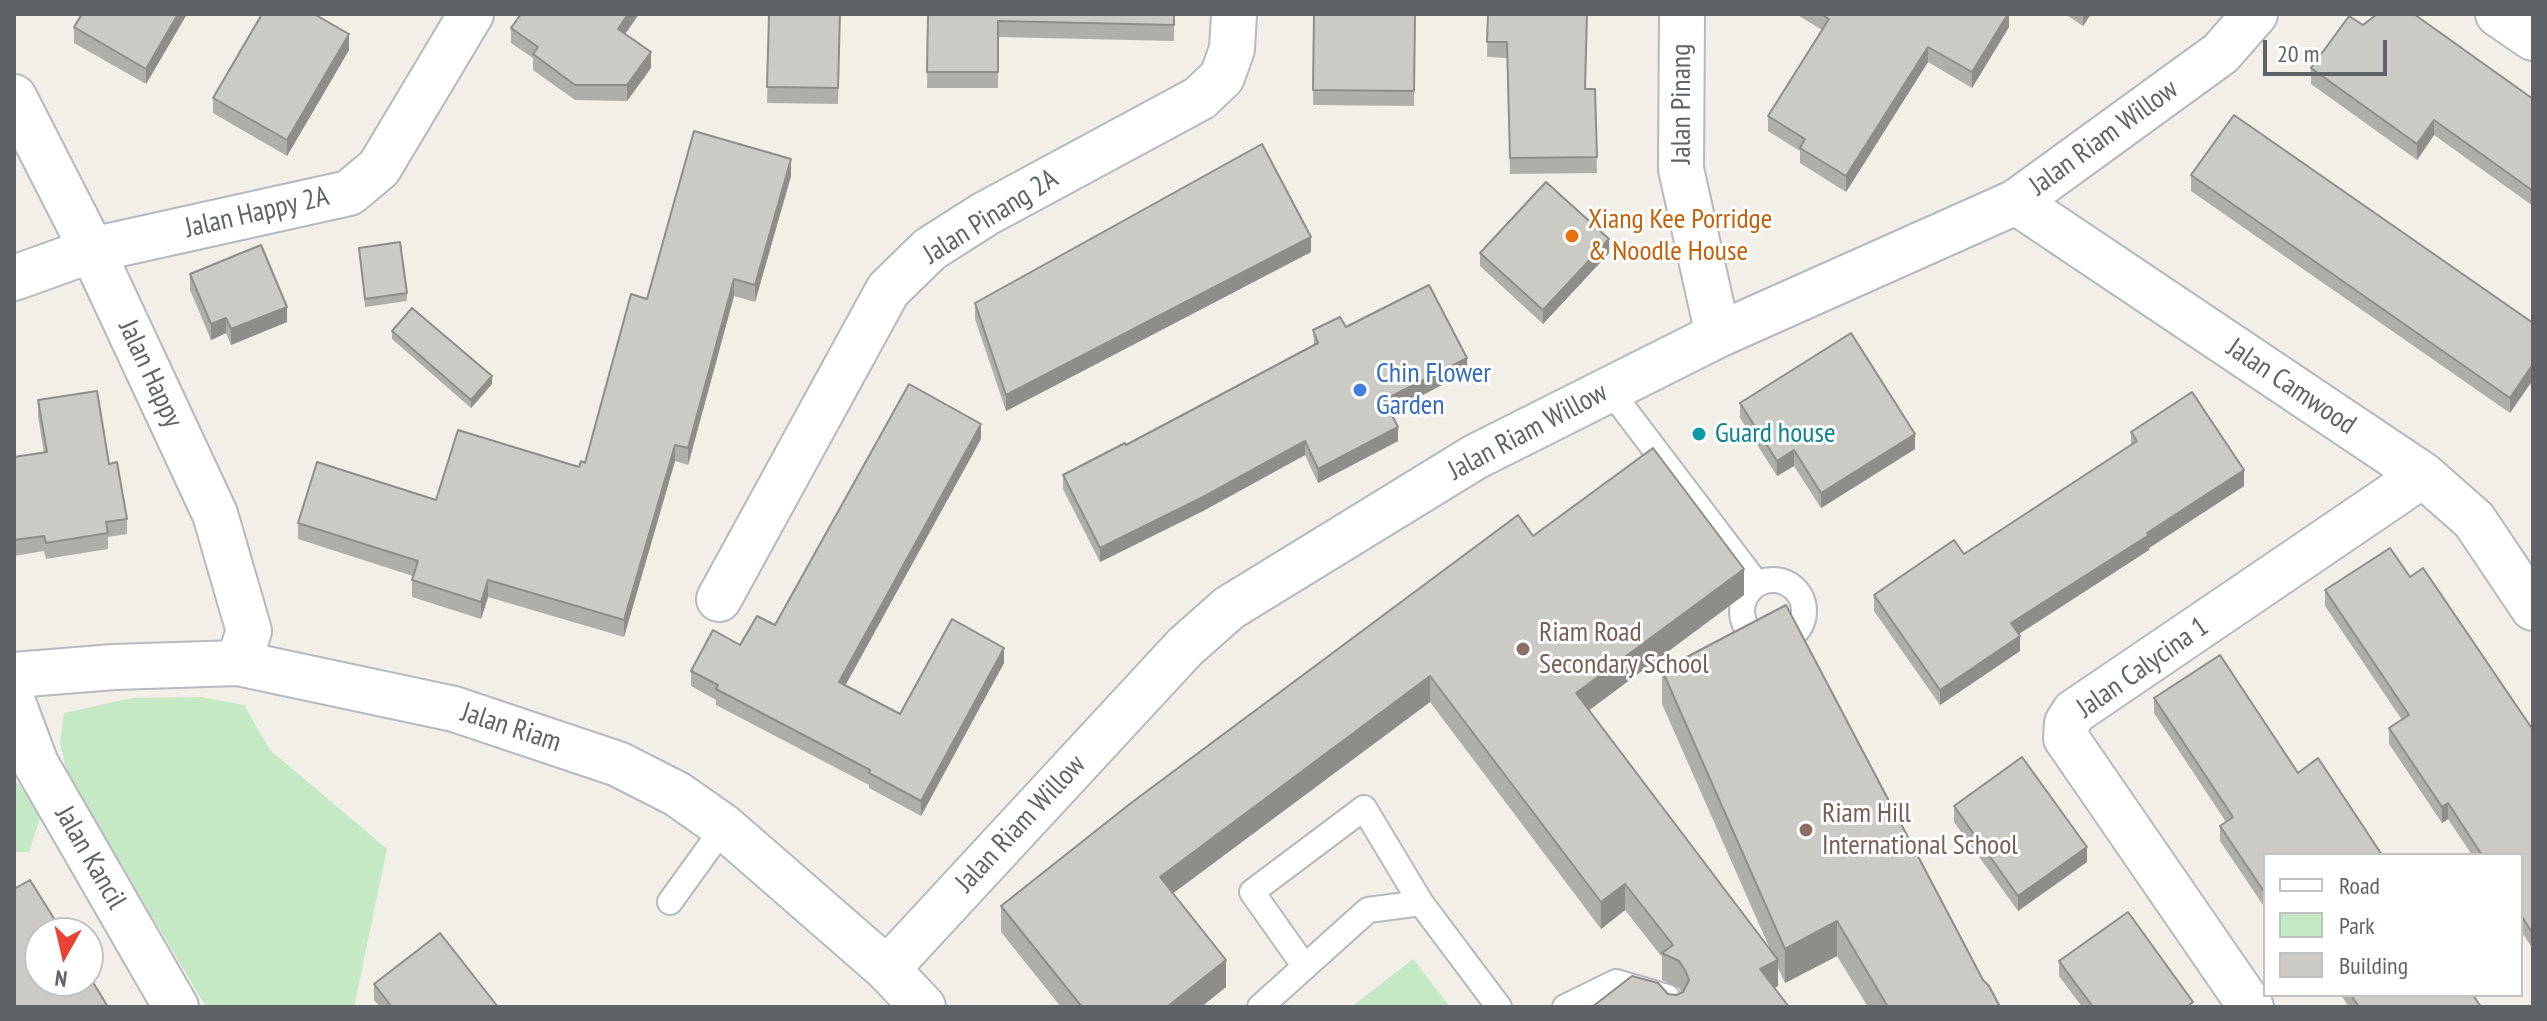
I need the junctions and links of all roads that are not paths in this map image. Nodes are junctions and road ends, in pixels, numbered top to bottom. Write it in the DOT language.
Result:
graph roads {
  1 [pos="471,14"];
  2 [pos="1234,14"];
  3 [pos="1682,14"];
  4 [pos="2255,14"];
  5 [pos="2498,14"];
  6 [pos="2533,38"];
  7 [pos="14,97"];
  8 [pos="2016,202"];
  9 [pos="92,250"];
  10 [pos="14,278"];
  11 [pos="1718,335"];
  12 [pos="1609,389"];
  13 [pos="2423,475"];
  14 [pos="1757,584"];
  15 [pos="719,599"];
  16 [pos="2533,608"];
  17 [pos="1798,630"];
  18 [pos="1813,658"];
  19 [pos="238,663"];
  20 [pos="14,675"];
  21 [pos="14,705"];
  22 [pos="724,827"];
  23 [pos="670,902"];
  24 [pos="1421,903"];
  25 [pos="1305,967"];
  26 [pos="887,969"];
  27 [pos="176,1007"];
  28 [pos="923,1007"];
  29 [pos="1260,1007"];
  30 [pos="1499,1007"];
  31 [pos="1565,1007"];
  32 [pos="1674,1007"];
  33 [pos="2251,1007"];
  1 -- 9 [label="street, Jalan Happy 2A"];
  2 -- 15 [label="street, Jalan Pinang 2A"];
  3 -- 11 [label="street, Jalan Pinang"];
  4 -- 8 [label="street, Jalan Riam Willow"];
  5 -- 6 [label="street"];
  7 -- 9 [label="street, Jalan Happy"];
  8 -- 11 [label="street, Jalan Riam Willow"];
  8 -- 13 [label="street, Jalan Camwood"];
  9 -- 10 [label="street, Jalan Happy 2A"];
  9 -- 19 [label="street, Jalan Happy"];
  11 -- 12 [label="street, Jalan Riam Willow"];
  12 -- 14 [label="lane"];
  12 -- 26 [label="street, Jalan Riam Willow"];
  13 -- 16 [label="street, Jalan Camwood"];
  13 -- 33 [label="street, Jalan Calycina 1"];
  14 -- 17 [label="lane"];
  14 -- 17 [label="lane"];
  17 -- 18 [label="lane"];
  19 -- 20 [label="street, Jalan Riam"];
  19 -- 22 [label="street, Jalan Riam"];
  21 -- 27 [label="street, Jalan Kancil"];
  22 -- 23 [label="lane"];
  22 -- 26 [label="street, Jalan Riam"];
  24 -- 25 [label="lane"];
  24 -- 25 [label="lane"];
  24 -- 30 [label="lane"];
  25 -- 29 [label="lane"];
  26 -- 28 [label="street, Jalan Riam"];
  31 -- 32 [label="lane"];
}
